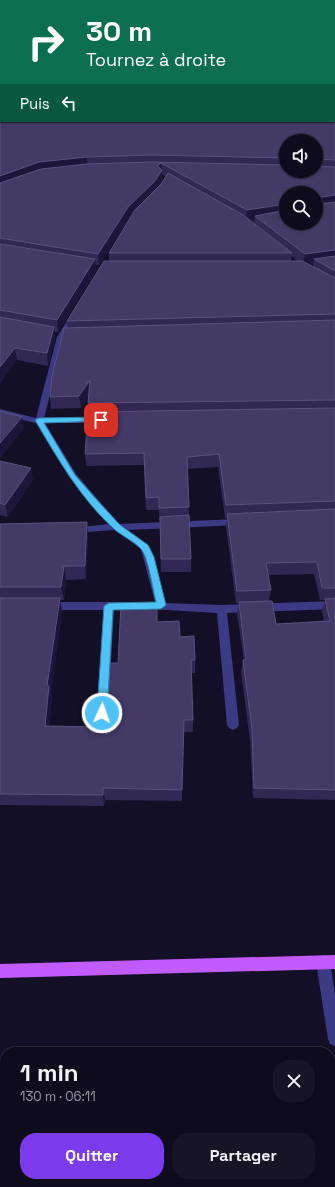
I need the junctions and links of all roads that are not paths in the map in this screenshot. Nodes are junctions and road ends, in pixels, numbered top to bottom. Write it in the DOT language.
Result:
graph roads {
  1 [pos="78,310"];
  2 [pos="0,412"];
  3 [pos="39,420"];
  4 [pos="109,420"];
  5 [pos="249,521"];
  6 [pos="117,527"];
  7 [pos="66,531"];
  8 [pos="161,605"];
  9 [pos="335,605"];
  10 [pos="39,606"];
  11 [pos="109,606"];
  12 [pos="222,609"];
  13 [pos="233,725"];
  14 [pos="101,729"];
  15 [pos="329,962"];
  16 [pos="0,971"];
  17 [pos="335,1039"];
  1 -- 3 [label="street"];
  2 -- 3 [label="street"];
  3 -- 4 [label="street"];
  3 -- 6 [label="street"];
  5 -- 6 [label="street"];
  6 -- 7 [label="street"];
  6 -- 8 [label="street"];
  8 -- 11 [label="street"];
  8 -- 12 [label="street"];
  9 -- 12 [label="street"];
  10 -- 11 [label="street"];
  11 -- 14 [label="street"];
  12 -- 13 [label="street"];
  15 -- 16 [label="main road"];
  15 -- 17 [label="street"];
}
